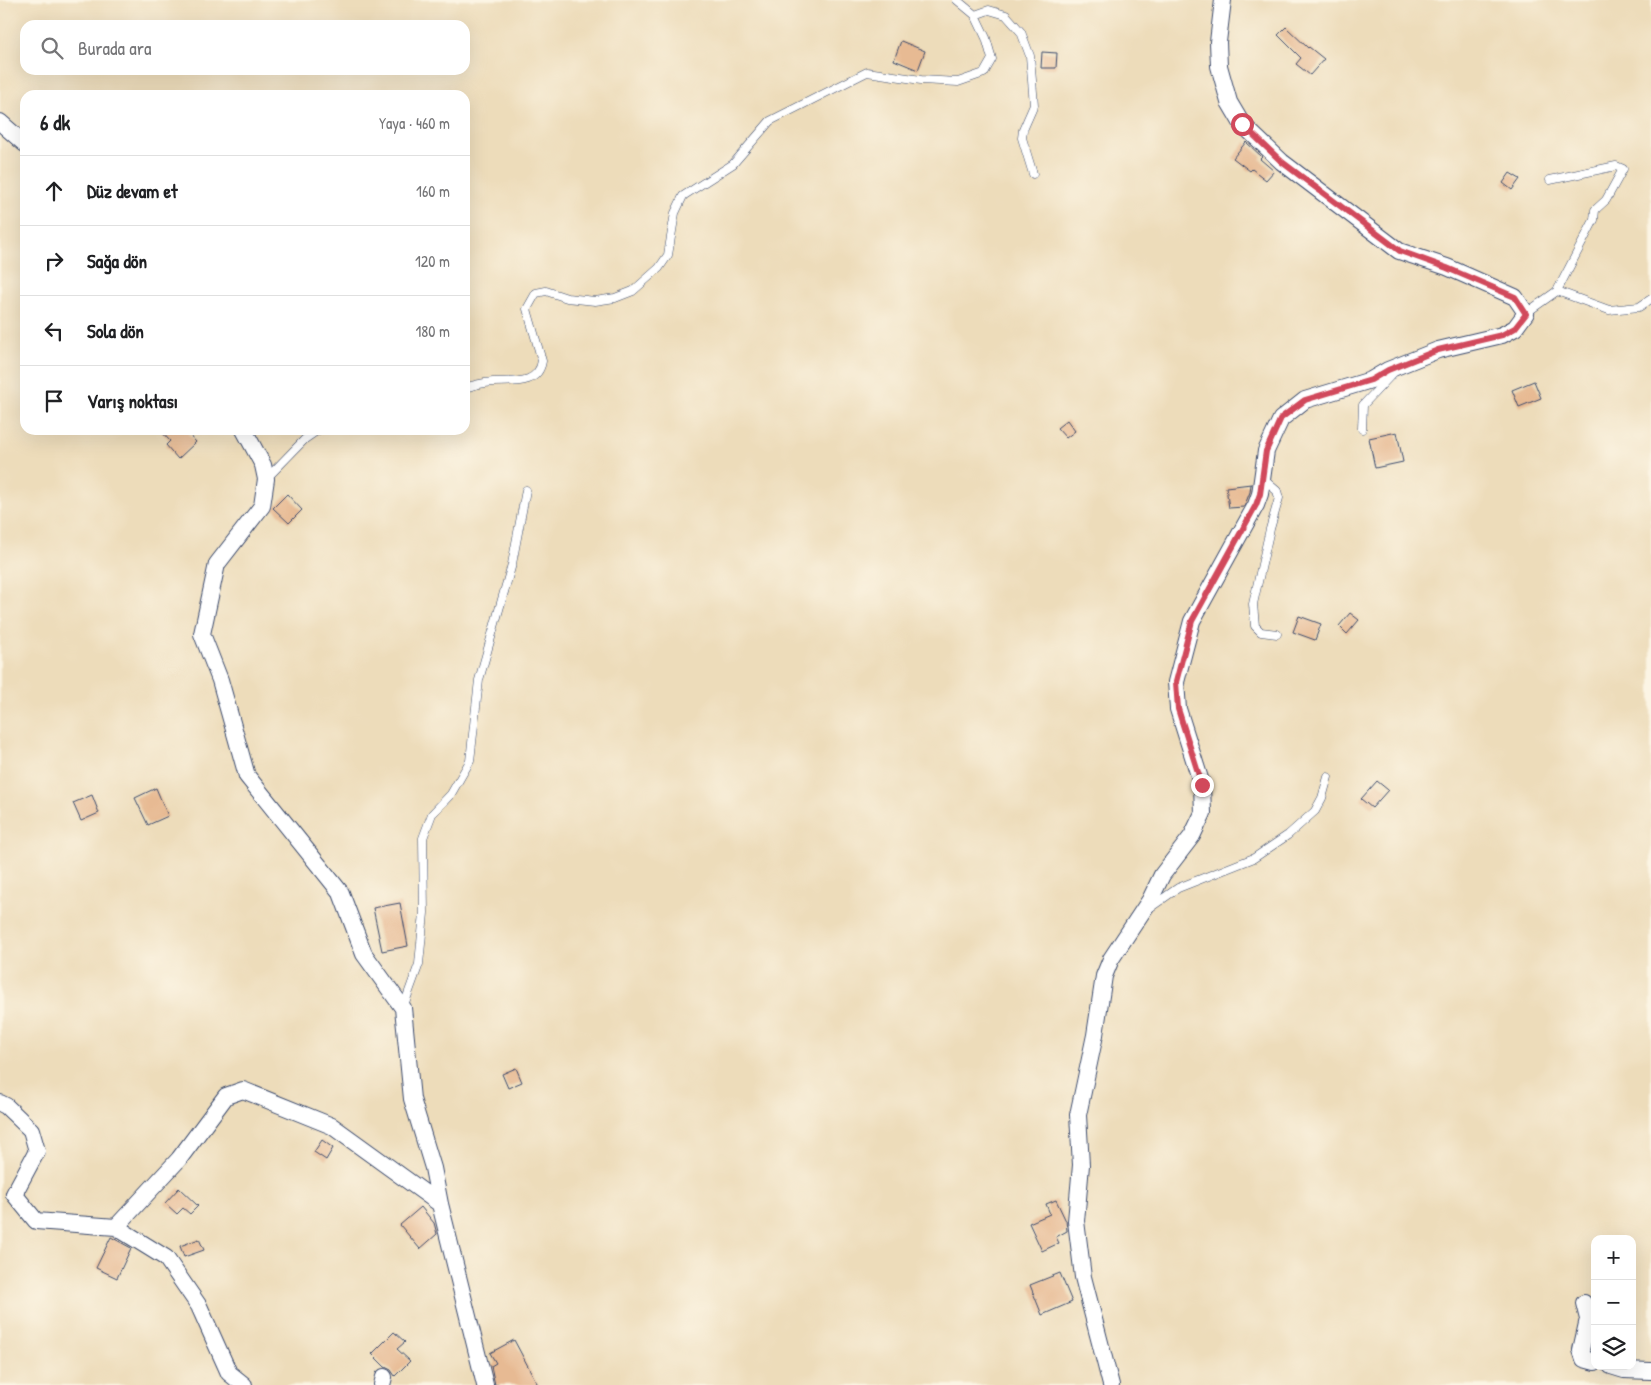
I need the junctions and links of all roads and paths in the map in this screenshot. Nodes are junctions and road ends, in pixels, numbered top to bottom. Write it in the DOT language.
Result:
graph roads {
  1 [pos="958,0"];
  2 [pos="1223,0"];
  3 [pos="975,15"];
  4 [pos="0,122"];
  5 [pos="20,140"];
  6 [pos="1033,174"];
  7 [pos="1550,180"];
  8 [pos="1557,291"];
  9 [pos="1651,299"];
  10 [pos="1526,314"];
  11 [pos="1399,366"];
  12 [pos="470,387"];
  13 [pos="1362,429"];
  14 [pos="247,435"];
  15 [pos="311,435"];
  16 [pos="1262,477"];
  17 [pos="266,479"];
  18 [pos="526,490"];
  19 [pos="1277,634"];
  20 [pos="1328,777"];
  21 [pos="1141,914"];
  22 [pos="403,1008"];
  23 [pos="0,1103"];
  24 [pos="7,1192"];
  25 [pos="440,1204"];
  26 [pos="116,1227"];
  27 [pos="1584,1304"];
  28 [pos="1591,1361"];
  29 [pos="1624,1370"];
  30 [pos="1651,1371"];
  31 [pos="244,1385"];
  32 [pos="485,1385"];
  33 [pos="1111,1385"];
  1 -- 3 [label="lane"];
  2 -- 10 [label="street"];
  3 -- 6 [label="lane"];
  3 -- 12 [label="lane"];
  4 -- 5 [label="street"];
  7 -- 8 [label="lane"];
  8 -- 9 [label="lane"];
  8 -- 10 [label="lane"];
  10 -- 11 [label="street"];
  11 -- 13 [label="lane"];
  11 -- 16 [label="street"];
  14 -- 17 [label="street"];
  15 -- 17 [label="lane"];
  16 -- 19 [label="lane"];
  16 -- 21 [label="street"];
  17 -- 22 [label="street"];
  18 -- 22 [label="lane"];
  20 -- 21 [label="lane"];
  21 -- 33 [label="street"];
  22 -- 25 [label="street"];
  23 -- 24 [label="street"];
  24 -- 26 [label="street"];
  25 -- 26 [label="street"];
  25 -- 32 [label="street"];
  26 -- 31 [label="street"];
  27 -- 28 [label="street"];
  29 -- 30 [label="street"];
}
